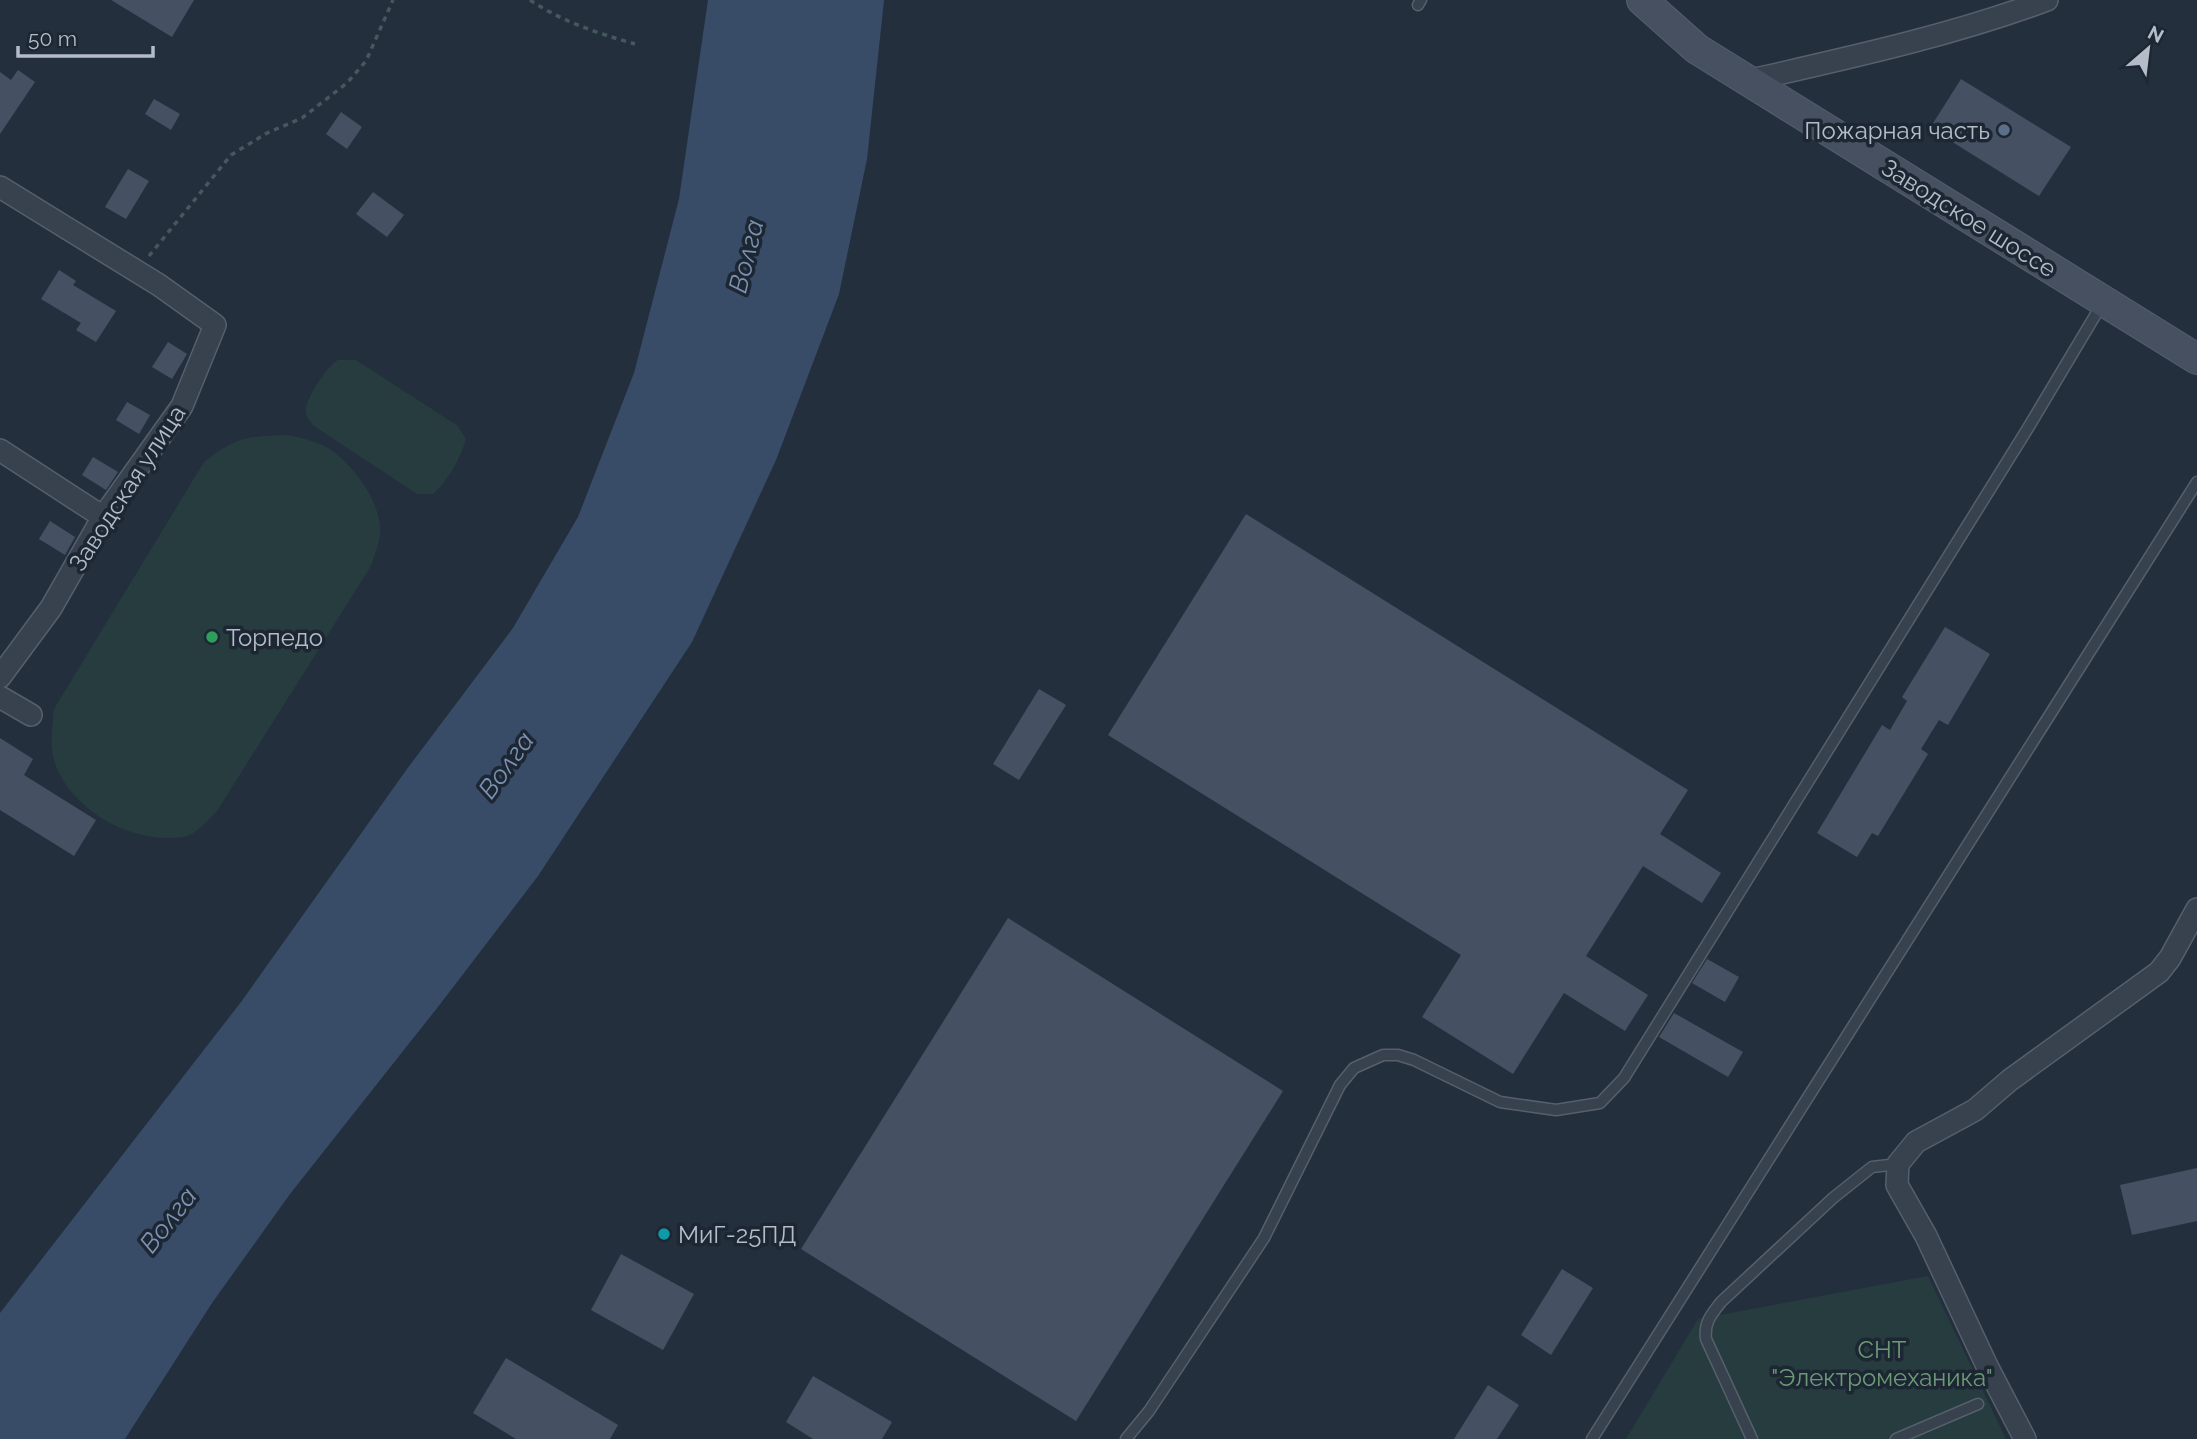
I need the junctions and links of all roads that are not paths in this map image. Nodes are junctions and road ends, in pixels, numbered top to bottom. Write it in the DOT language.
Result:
graph roads {
  1 [pos="1642,0"];
  2 [pos="2047,0"];
  3 [pos="1747,81"];
  4 [pos="0,187"];
  5 [pos="2104,302"];
  6 [pos="2197,359"];
  7 [pos="0,450"];
  8 [pos="2197,482"];
  9 [pos="103,517"];
  10 [pos="0,677"];
  11 [pos="0,697"];
  12 [pos="31,715"];
  13 [pos="2197,909"];
  14 [pos="1898,1164"];
  15 [pos="1978,1404"];
  16 [pos="1126,1439"];
  17 [pos="1592,1439"];
  18 [pos="1752,1439"];
  19 [pos="1896,1439"];
  20 [pos="2025,1439"];
  1 -- 3 [label="street, Заводское шоссе"];
  2 -- 3 [label="street"];
  3 -- 5 [label="street, Заводское шоссе"];
  4 -- 9 [label="street, Заводская улица"];
  5 -- 6 [label="street, Заводское шоссе"];
  5 -- 16 [label="lane"];
  7 -- 9 [label="street"];
  8 -- 17 [label="lane"];
  9 -- 10 [label="street, Заводская улица"];
  11 -- 12 [label="street"];
  13 -- 14 [label="street"];
  14 -- 18 [label="lane"];
  14 -- 20 [label="street"];
  15 -- 19 [label="lane"];
}
